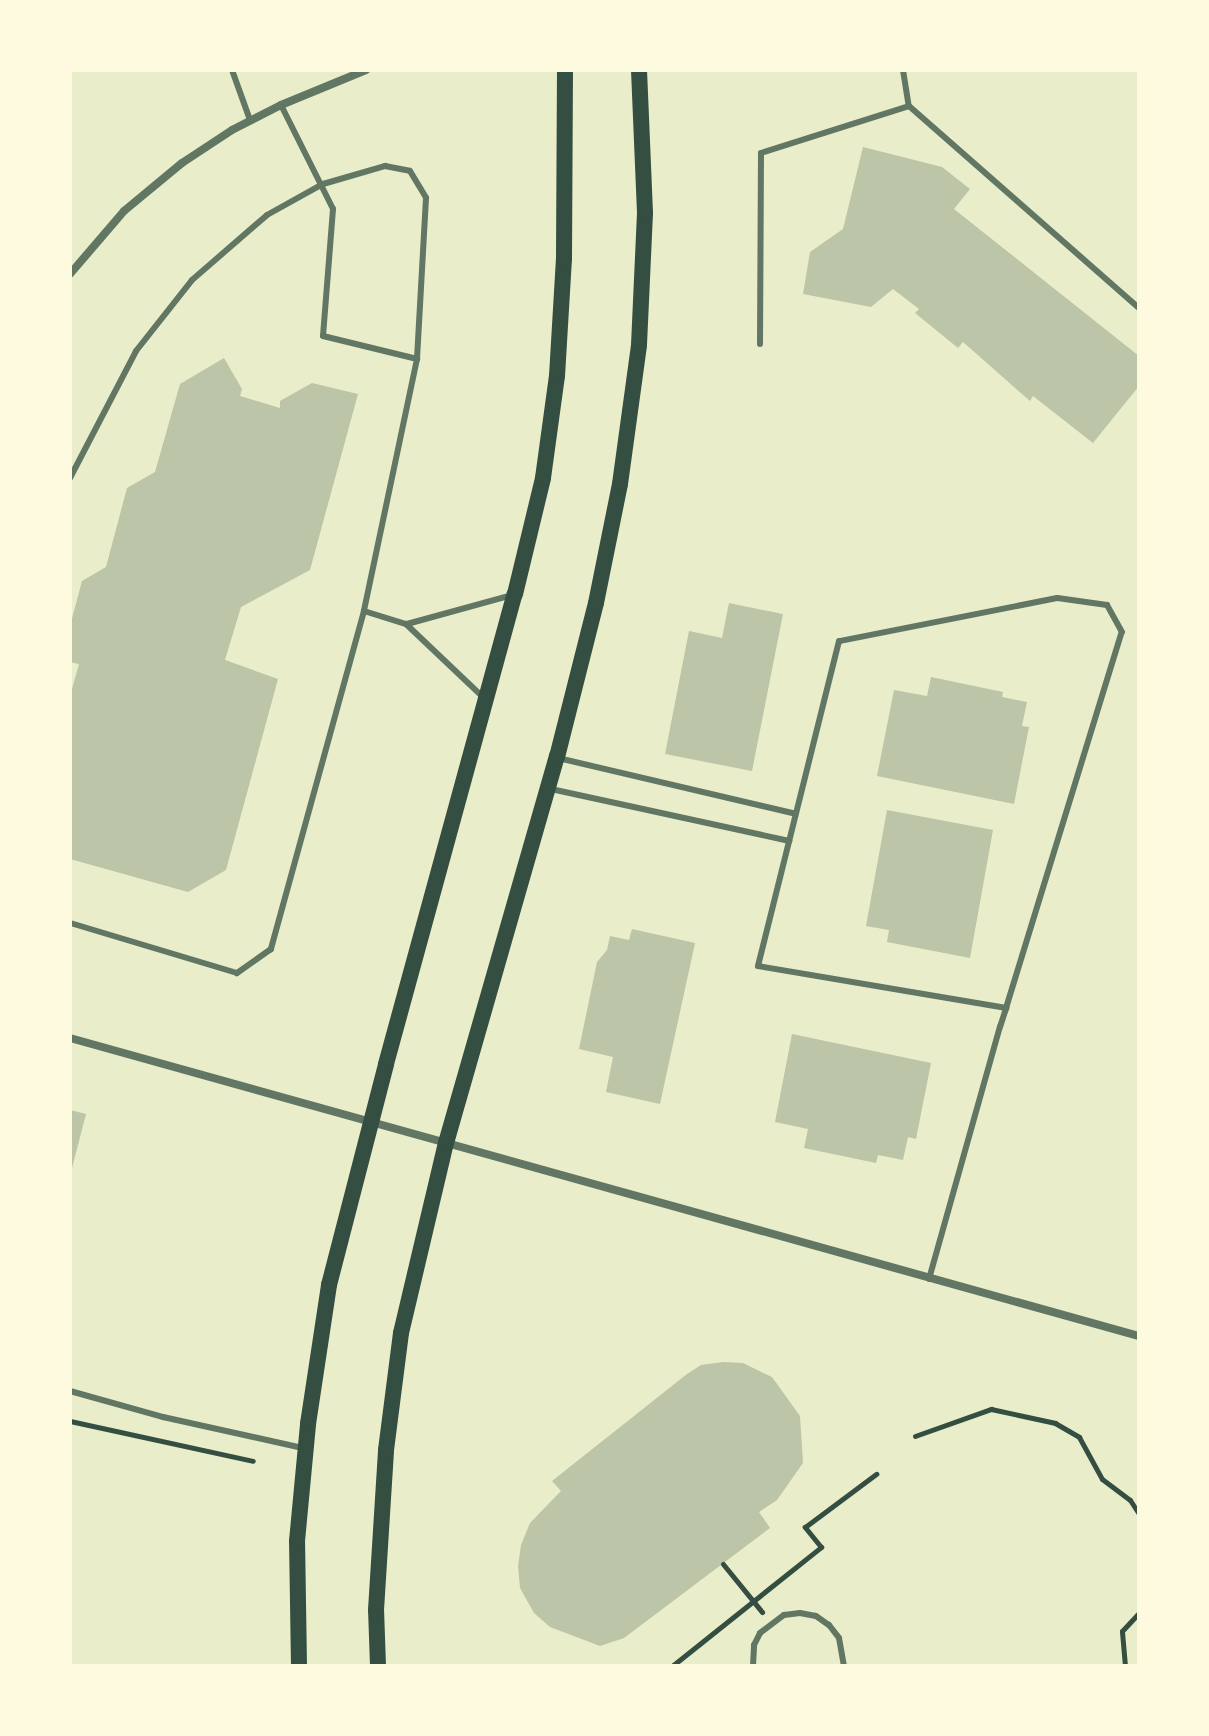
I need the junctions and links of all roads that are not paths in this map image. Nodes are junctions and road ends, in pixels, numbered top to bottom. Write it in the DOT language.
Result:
graph roads {
  1 [pos="232,70"];
  2 [pos="366,70"];
  3 [pos="565,70"];
  4 [pos="639,70"];
  5 [pos="903,70"];
  6 [pos="281,105"];
  7 [pos="909,106"];
  8 [pos="250,120"];
  9 [pos="323,184"];
  10 [pos="70,274"];
  11 [pos="1139,308"];
  12 [pos="760,344"];
  13 [pos="417,359"];
  14 [pos="70,478"];
  15 [pos="515,594"];
  16 [pos="364,611"];
  17 [pos="406,624"];
  18 [pos="487,700"];
  19 [pos="557,757"];
  20 [pos="548,788"];
  21 [pos="796,814"];
  22 [pos="789,841"];
  23 [pos="70,923"];
  24 [pos="1006,1008"];
  25 [pos="70,1038"];
  26 [pos="371,1122"];
  27 [pos="446,1143"];
  28 [pos="929,1279"];
  29 [pos="1139,1336"];
  30 [pos="70,1391"];
  31 [pos="306,1449"];
  32 [pos="299,1666"];
  33 [pos="378,1666"];
  34 [pos="753,1666"];
  35 [pos="844,1666"];
  1 -- 8 [label="lane"];
  2 -- 6 [label="street"];
  3 -- 15 [label="main road"];
  4 -- 19 [label="main road"];
  5 -- 7 [label="lane"];
  6 -- 8 [label="street"];
  6 -- 9 [label="lane"];
  7 -- 11 [label="lane"];
  7 -- 12 [label="lane"];
  8 -- 10 [label="street"];
  9 -- 13 [label="lane"];
  9 -- 13 [label="lane"];
  9 -- 14 [label="lane"];
  13 -- 16 [label="lane"];
  15 -- 17 [label="lane"];
  15 -- 18 [label="main road"];
  16 -- 17 [label="lane"];
  16 -- 23 [label="lane"];
  17 -- 18 [label="lane"];
  18 -- 26 [label="main road"];
  19 -- 20 [label="main road"];
  19 -- 21 [label="lane"];
  20 -- 22 [label="lane"];
  20 -- 27 [label="main road"];
  21 -- 22 [label="lane"];
  21 -- 24 [label="lane"];
  22 -- 24 [label="lane"];
  24 -- 28 [label="lane"];
  25 -- 26 [label="street"];
  26 -- 27 [label="street"];
  26 -- 31 [label="main road"];
  27 -- 28 [label="street"];
  27 -- 33 [label="main road"];
  28 -- 29 [label="street"];
  30 -- 31 [label="lane"];
  31 -- 32 [label="main road"];
  34 -- 35 [label="lane"];
}
